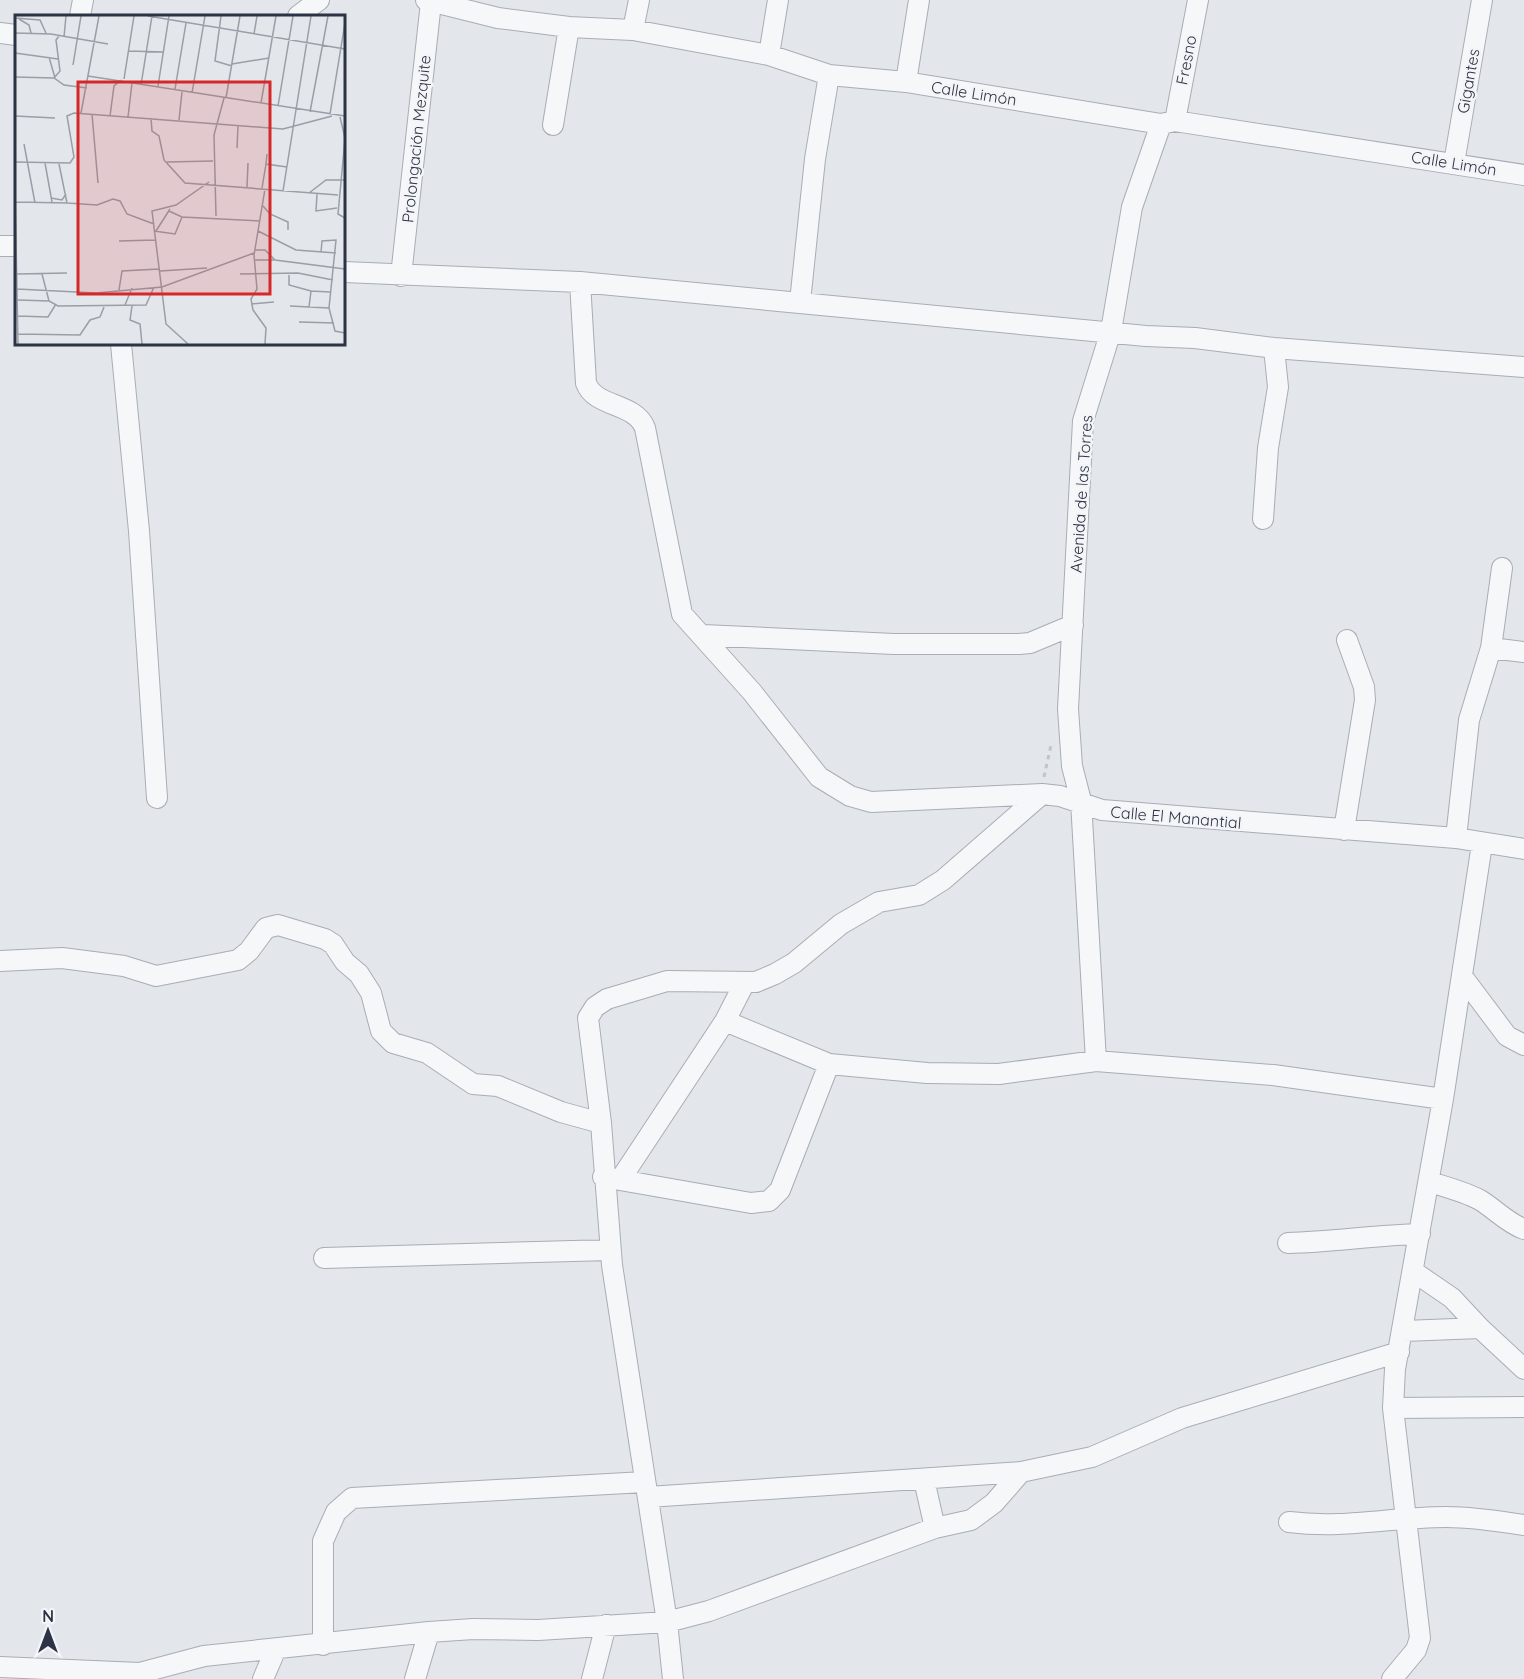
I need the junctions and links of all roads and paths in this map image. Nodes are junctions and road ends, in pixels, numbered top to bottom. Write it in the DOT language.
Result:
graph roads {
  1 [pos="83,0"];
  2 [pos="319,0"];
  3 [pos="639,0"];
  4 [pos="778,0"];
  5 [pos="919,0"];
  6 [pos="1198,0"];
  7 [pos="1482,0"];
  8 [pos="429,1"];
  9 [pos="499,9"];
  10 [pos="80,15"];
  11 [pos="299,15"];
  12 [pos="569,27"];
  13 [pos="633,30"];
  14 [pos="0,33"];
  15 [pos="15,35"];
  16 [pos="769,56"];
  17 [pos="830,75"];
  18 [pos="906,82"];
  19 [pos="1168,122"];
  20 [pos="553,125"];
  21 [pos="1454,163"];
  22 [pos="1524,175"];
  23 [pos="345,272"];
  24 [pos="401,276"];
  25 [pos="580,282"];
  26 [pos="800,302"];
  27 [pos="1111,331"];
  28 [pos="121,345"];
  29 [pos="1274,348"];
  30 [pos="1524,367"];
  31 [pos="1263,519"];
  32 [pos="1502,568"];
  33 [pos="1073,625"];
  34 [pos="704,635"];
  35 [pos="1347,640"];
  36 [pos="1491,648"];
  37 [pos="1524,652"];
  38 [pos="1042,794"];
  39 [pos="158,798"];
  40 [pos="1081,801"];
  41 [pos="1344,830"];
  42 [pos="1456,838"];
  43 [pos="1482,844"];
  44 [pos="1524,849"];
  45 [pos="0,961"];
  46 [pos="1462,976"];
  47 [pos="745,982"];
  48 [pos="725,1021"];
  49 [pos="1524,1045"];
  50 [pos="1096,1061"];
  51 [pos="829,1064"];
  52 [pos="1443,1099"];
  53 [pos="601,1123"];
  54 [pos="612,1179"];
  55 [pos="1430,1182"];
  56 [pos="1524,1229"];
  57 [pos="1420,1234"];
  58 [pos="1288,1243"];
  59 [pos="610,1250"];
  60 [pos="324,1258"];
  61 [pos="1414,1272"];
  62 [pos="1480,1328"];
  63 [pos="1404,1332"];
  64 [pos="1400,1352"];
  65 [pos="1524,1369"];
  66 [pos="1524,1407"];
  67 [pos="1393,1408"];
  68 [pos="1021,1472"];
  69 [pos="924,1480"];
  70 [pos="647,1489"];
  71 [pos="1404,1520"];
  72 [pos="1289,1522"];
  73 [pos="1524,1525"];
  74 [pos="935,1528"];
  75 [pos="667,1622"];
  76 [pos="606,1624"];
  77 [pos="429,1632"];
  78 [pos="323,1645"];
  79 [pos="275,1651"];
  80 [pos="0,1667"];
  81 [pos="263,1679"];
  82 [pos="415,1679"];
  83 [pos="592,1679"];
  84 [pos="673,1679"];
  85 [pos="1392,1679"];
  1 -- 10 [label="street"];
  2 -- 11 [label="street"];
  3 -- 13 [label="street"];
  4 -- 16 [label="street"];
  5 -- 18 [label="street"];
  6 -- 19 [label="street, Fresno"];
  7 -- 21 [label="street, Gigantes"];
  8 -- 9 [label="street, Calle Limón"];
  8 -- 24 [label="street, Prolongación Mezquite"];
  9 -- 12 [label="street, Calle Limón"];
  12 -- 13 [label="street, Calle Limón"];
  12 -- 20 [label="street"];
  13 -- 16 [label="street, Calle Limón"];
  14 -- 15 [label="street"];
  16 -- 17 [label="street, Calle Limón"];
  17 -- 18 [label="street, Calle Limón"];
  17 -- 26 [label="street"];
  18 -- 19 [label="street, Calle Limón"];
  19 -- 21 [label="street, Calle Limón"];
  19 -- 27 [label="street, Avenida de las Torres"];
  21 -- 22 [label="street, Calle Limón"];
  23 -- 24 [label="street"];
  24 -- 25 [label="street"];
  25 -- 26 [label="street"];
  25 -- 34 [label="street, Calle El Manantial"];
  26 -- 27 [label="street"];
  27 -- 29 [label="street"];
  27 -- 33 [label="street, Avenida de las Torres"];
  28 -- 39 [label="street"];
  29 -- 30 [label="street"];
  29 -- 31 [label="street"];
  32 -- 36 [label="street"];
  33 -- 34 [label="street"];
  33 -- 40 [label="street, Avenida de las Torres"];
  34 -- 38 [label="street, Calle El Manantial"];
  35 -- 41 [label="street"];
  36 -- 37 [label="street"];
  36 -- 42 [label="street"];
  38 -- 40 [label="street, Calle El Manantial"];
  38 -- 47 [label="street"];
  40 -- 41 [label="street, Calle El Manantial"];
  40 -- 50 [label="street, Avenida de las Torres"];
  41 -- 42 [label="street, Calle El Manantial"];
  42 -- 43 [label="street, Calle El Manantial"];
  43 -- 44 [label="street, Calle El Manantial"];
  43 -- 46 [label="street"];
  45 -- 53 [label="street"];
  46 -- 49 [label="street"];
  46 -- 52 [label="street"];
  47 -- 48 [label="street"];
  47 -- 53 [label="street"];
  48 -- 51 [label="street"];
  48 -- 54 [label="street"];
  50 -- 51 [label="street"];
  50 -- 52 [label="street"];
  51 -- 54 [label="street"];
  52 -- 55 [label="street"];
  53 -- 54 [label="street"];
  54 -- 59 [label="street"];
  55 -- 56 [label="street"];
  55 -- 57 [label="street"];
  57 -- 58 [label="street"];
  57 -- 61 [label="street"];
  59 -- 60 [label="street"];
  59 -- 70 [label="street"];
  61 -- 62 [label="street"];
  61 -- 63 [label="street"];
  62 -- 63 [label="street"];
  62 -- 65 [label="street"];
  63 -- 64 [label="street"];
  64 -- 67 [label="street"];
  64 -- 68 [label="street"];
  66 -- 67 [label="street"];
  67 -- 71 [label="street"];
  68 -- 69 [label="street"];
  68 -- 74 [label="street"];
  69 -- 70 [label="street"];
  69 -- 74 [label="street"];
  70 -- 75 [label="street"];
  70 -- 78 [label="street"];
  71 -- 72 [label="street"];
  71 -- 73 [label="street"];
  71 -- 85 [label="street"];
  74 -- 75 [label="street"];
  75 -- 76 [label="street"];
  75 -- 84 [label="street"];
  76 -- 77 [label="street"];
  76 -- 83 [label="street"];
  77 -- 78 [label="street"];
  77 -- 82 [label="street"];
  78 -- 79 [label="street"];
  79 -- 80 [label="street"];
  79 -- 81 [label="street"];
}
